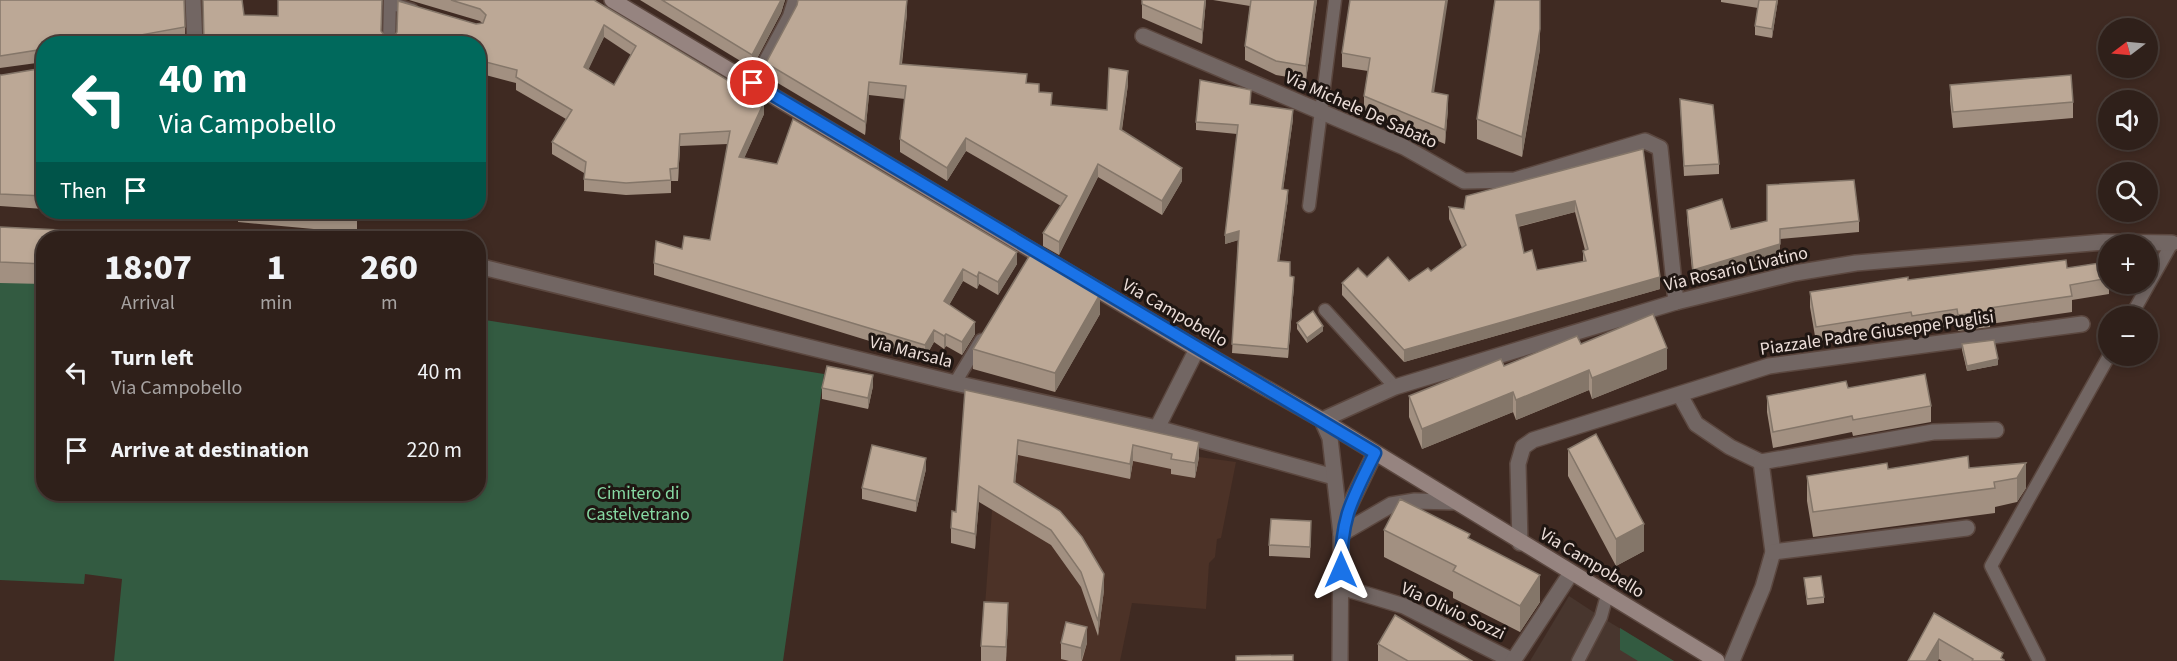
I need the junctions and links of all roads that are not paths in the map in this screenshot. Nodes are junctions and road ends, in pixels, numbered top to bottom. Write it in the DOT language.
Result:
graph roads {
  1 [pos="193,0"];
  2 [pos="612,0"];
  3 [pos="794,0"];
  4 [pos="1335,0"];
  5 [pos="390,2"];
  6 [pos="423,13"];
  7 [pos="195,36"];
  8 [pos="389,36"];
  9 [pos="1143,36"];
  10 [pos="753,83"];
  11 [pos="1319,112"];
  12 [pos="1309,206"];
  13 [pos="2175,243"];
  14 [pos="486,268"];
  15 [pos="1676,302"];
  16 [pos="2137,306"];
  17 [pos="1325,310"];
  18 [pos="2082,324"];
  19 [pos="985,333"];
  20 [pos="1197,349"];
  21 [pos="2103,366"];
  22 [pos="955,383"];
  23 [pos="1395,387"];
  24 [pos="1680,395"];
  25 [pos="1322,420"];
  26 [pos="1157,428"];
  27 [pos="1996,430"];
  28 [pos="1375,453"];
  29 [pos="1761,462"];
  30 [pos="1334,477"];
  31 [pos="1454,502"];
  32 [pos="1967,528"];
  33 [pos="1341,534"];
  34 [pos="1520,543"];
  35 [pos="1773,552"];
  36 [pos="1571,573"];
  37 [pos="1341,588"];
  38 [pos="1607,595"];
  39 [pos="1340,661"];
  40 [pos="1513,661"];
  41 [pos="1578,661"];
  42 [pos="1717,661"];
  43 [pos="1732,661"];
  44 [pos="2039,661"];
  1 -- 7 [label="street"];
  2 -- 10 [label="main road, Via Campobello"];
  3 -- 10 [label="lane"];
  4 -- 11 [label="lane"];
  5 -- 6 [label="lane"];
  5 -- 8 [label="lane"];
  9 -- 11 [label="street, Via Michele De Sabato"];
  10 -- 20 [label="main road, Via Campobello"];
  11 -- 12 [label="lane"];
  11 -- 15 [label="street, Via Michele De Sabato"];
  13 -- 15 [label="street, Via Rosario Livatino"];
  13 -- 16 [label="lane"];
  14 -- 22 [label="street, Via Marsala"];
  15 -- 23 [label="street, Via Rosario Livatino"];
  17 -- 23 [label="lane"];
  18 -- 24 [label="street, Piazzale Padre Giuseppe Puglisi"];
  19 -- 22 [label="lane"];
  20 -- 25 [label="main road, Via Campobello"];
  20 -- 26 [label="street"];
  21 -- 44 [label="lane"];
  22 -- 26 [label="street, Via Marsala"];
  23 -- 25 [label="street, Via Rosario Livatino"];
  24 -- 29 [label="street"];
  24 -- 34 [label="street, Piazzale Padre Giuseppe Puglisi"];
  25 -- 28 [label="main road, Via Campobello"];
  25 -- 30 [label="street"];
  26 -- 30 [label="street, Via Marsala"];
  27 -- 29 [label="street"];
  28 -- 31 [label="main road, Via Campobello"];
  28 -- 33 [label="street"];
  29 -- 35 [label="street"];
  30 -- 33 [label="street"];
  31 -- 33 [label="street"];
  31 -- 34 [label="main road, Via Campobello"];
  32 -- 35 [label="street"];
  33 -- 37 [label="street"];
  34 -- 36 [label="main road, Via Campobello"];
  35 -- 43 [label="street"];
  36 -- 38 [label="main road, Via Campobello"];
  36 -- 40 [label="street, Via Olivio Sozzi"];
  37 -- 39 [label="street"];
  37 -- 40 [label="street, Via Olivio Sozzi"];
  38 -- 41 [label="lane"];
  38 -- 42 [label="main road, Via Campobello"];
}
